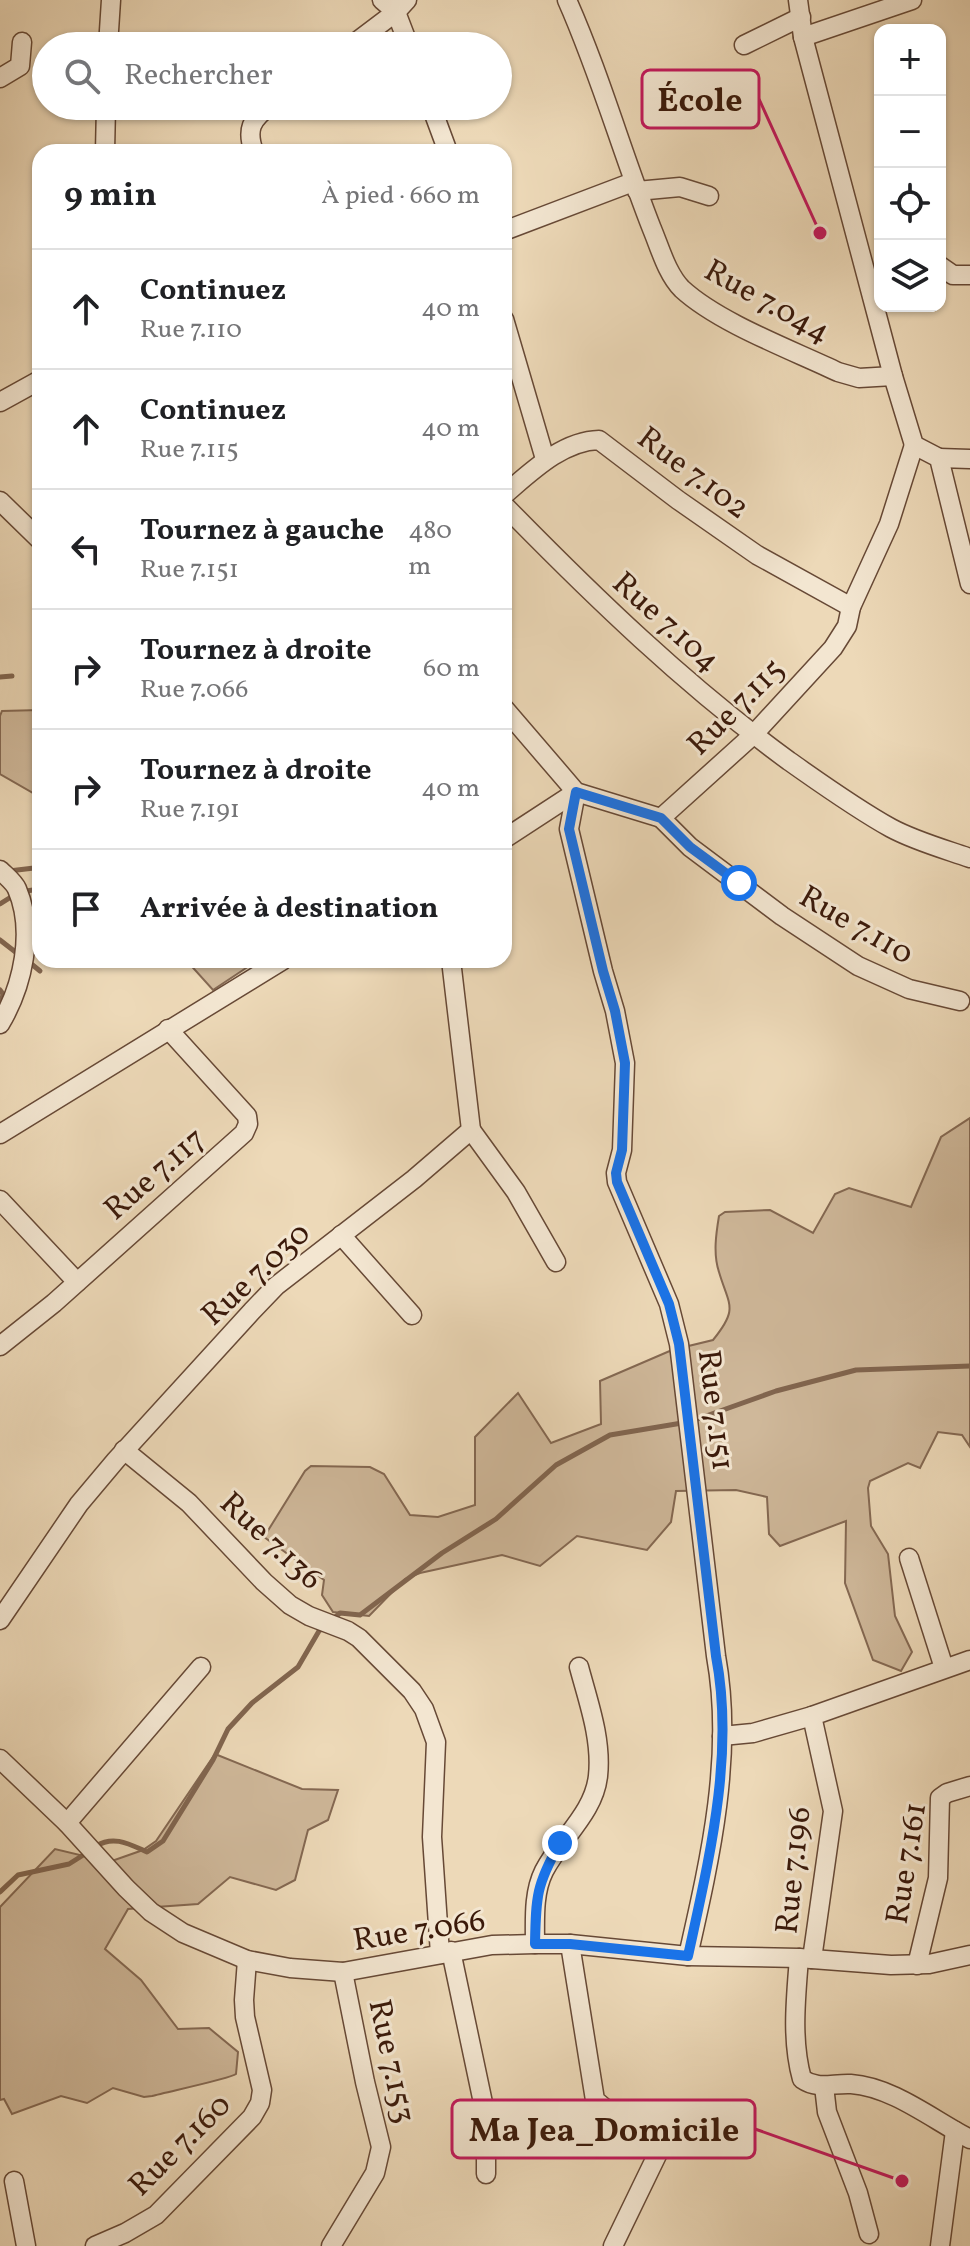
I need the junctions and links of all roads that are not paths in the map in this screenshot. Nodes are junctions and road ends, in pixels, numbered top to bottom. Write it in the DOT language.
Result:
graph roads {
  1 [pos="111,0"];
  2 [pos="567,0"];
  3 [pos="912,0"];
  4 [pos="395,4"];
  5 [pos="800,8"];
  6 [pos="109,32"];
  7 [pos="366,32"];
  8 [pos="404,32"];
  9 [pos="803,37"];
  10 [pos="22,42"];
  11 [pos="744,45"];
  12 [pos="0,78"];
  13 [pos="106,120"];
  14 [pos="253,120"];
  15 [pos="436,120"];
  16 [pos="105,144"];
  17 [pos="252,144"];
  18 [pos="445,144"];
  19 [pos="635,187"];
  20 [pos="709,196"];
  21 [pos="512,228"];
  22 [pos="946,270"];
  23 [pos="873,274"];
  24 [pos="970,275"];
  25 [pos="512,346"];
  26 [pos="893,376"];
  27 [pos="32,384"];
  28 [pos="0,402"];
  29 [pos="914,445"];
  30 [pos="939,458"];
  31 [pos="545,459"];
  32 [pos="970,459"];
  33 [pos="512,488"];
  34 [pos="0,501"];
  35 [pos="512,513"];
  36 [pos="32,532"];
  37 [pos="964,536"];
  38 [pos="970,584"];
  39 [pos="851,607"];
  40 [pos="512,717"];
  41 [pos="753,735"];
  42 [pos="576,792"];
  43 [pos="661,818"];
  44 [pos="512,834"];
  45 [pos="970,858"];
  46 [pos="0,870"];
  47 [pos="270,968"];
  48 [pos="452,968"];
  49 [pos="960,1001"];
  50 [pos="0,1024"];
  51 [pos="168,1029"];
  52 [pos="471,1130"];
  53 [pos="0,1134"];
  54 [pos="0,1200"];
  55 [pos="341,1235"];
  56 [pos="556,1262"];
  57 [pos="77,1282"];
  58 [pos="412,1315"];
  59 [pos="0,1346"];
  60 [pos="124,1450"];
  61 [pos="909,1558"];
  62 [pos="0,1620"];
  63 [pos="970,1660"];
  64 [pos="201,1667"];
  65 [pos="579,1667"];
  66 [pos="944,1668"];
  67 [pos="812,1716"];
  68 [pos="722,1736"];
  69 [pos="0,1759"];
  70 [pos="970,1786"];
  71 [pos="67,1823"];
  72 [pos="535,1944"];
  73 [pos="570,1944"];
  74 [pos="446,1952"];
  75 [pos="970,1955"];
  76 [pos="688,1956"];
  77 [pos="806,1958"];
  78 [pos="247,1960"];
  79 [pos="917,1965"];
  80 [pos="343,1972"];
  81 [pos="824,2086"];
  82 [pos="962,2135"];
  83 [pos="486,2174"];
  84 [pos="14,2181"];
  85 [pos="869,2234"];
  86 [pos="120,2241"];
  87 [pos="26,2246"];
  88 [pos="95,2246"];
  89 [pos="331,2246"];
  90 [pos="613,2246"];
  91 [pos="940,2246"];
  1 -- 6 [label="street"];
  2 -- 19 [label="street, Rue 7.044"];
  3 -- 9 [label="street"];
  4 -- 7 [label="street"];
  4 -- 8 [label="street"];
  5 -- 9 [label="street"];
  5 -- 11 [label="street"];
  9 -- 23 [label="street"];
  10 -- 12 [label="street"];
  13 -- 16 [label="street"];
  14 -- 17 [label="street"];
  15 -- 18 [label="street"];
  19 -- 20 [label="street"];
  19 -- 21 [label="street"];
  19 -- 26 [label="street, Rue 7.044"];
  22 -- 24 [label="street"];
  23 -- 26 [label="street"];
  25 -- 31 [label="street"];
  26 -- 29 [label="street"];
  27 -- 28 [label="street"];
  29 -- 30 [label="street"];
  29 -- 39 [label="street, Rue 7.115"];
  30 -- 32 [label="street"];
  30 -- 37 [label="street"];
  31 -- 33 [label="street, Rue 7.102"];
  31 -- 39 [label="street, Rue 7.102"];
  34 -- 36 [label="street"];
  35 -- 41 [label="street, Rue 7.104"];
  37 -- 38 [label="street"];
  39 -- 41 [label="street, Rue 7.115"];
  40 -- 42 [label="street"];
  41 -- 43 [label="street, Rue 7.115"];
  41 -- 45 [label="street, Rue 7.104"];
  42 -- 43 [label="street"];
  42 -- 44 [label="street"];
  42 -- 68 [label="street, Rue 7.151"];
  43 -- 49 [label="street, Rue 7.110"];
  46 -- 50 [label="street"];
  47 -- 51 [label="street"];
  48 -- 52 [label="street"];
  51 -- 53 [label="street"];
  51 -- 57 [label="street, Rue 7.117"];
  52 -- 55 [label="street, Rue 7.030"];
  52 -- 56 [label="street"];
  54 -- 57 [label="street"];
  55 -- 58 [label="street"];
  55 -- 60 [label="street, Rue 7.030"];
  57 -- 59 [label="street, Rue 7.117"];
  60 -- 62 [label="street, Rue 7.030"];
  60 -- 74 [label="street, Rue 7.136"];
  61 -- 66 [label="street"];
  63 -- 66 [label="street"];
  64 -- 71 [label="street"];
  65 -- 72 [label="street"];
  66 -- 67 [label="street"];
  67 -- 68 [label="street"];
  67 -- 77 [label="street, Rue 7.196"];
  68 -- 76 [label="street, Rue 7.151"];
  69 -- 71 [label="street, Rue 7.066"];
  70 -- 79 [label="street, Rue 7.161"];
  71 -- 78 [label="street, Rue 7.066"];
  72 -- 73 [label="street, Rue 7.066"];
  72 -- 74 [label="street, Rue 7.066"];
  73 -- 76 [label="street, Rue 7.066"];
  73 -- 90 [label="street"];
  74 -- 80 [label="street, Rue 7.066"];
  74 -- 83 [label="street, Rue 7.136"];
  75 -- 79 [label="street, Rue 7.066"];
  76 -- 77 [label="street, Rue 7.066"];
  77 -- 79 [label="street, Rue 7.066"];
  77 -- 81 [label="street, Rue 7.196"];
  78 -- 80 [label="street, Rue 7.066"];
  78 -- 86 [label="street, Rue 7.160"];
  80 -- 89 [label="street, Rue 7.153"];
  81 -- 82 [label="street"];
  81 -- 85 [label="street"];
  82 -- 91 [label="street"];
  84 -- 87 [label="street"];
  86 -- 88 [label="street, Rue 7.160"];
}
